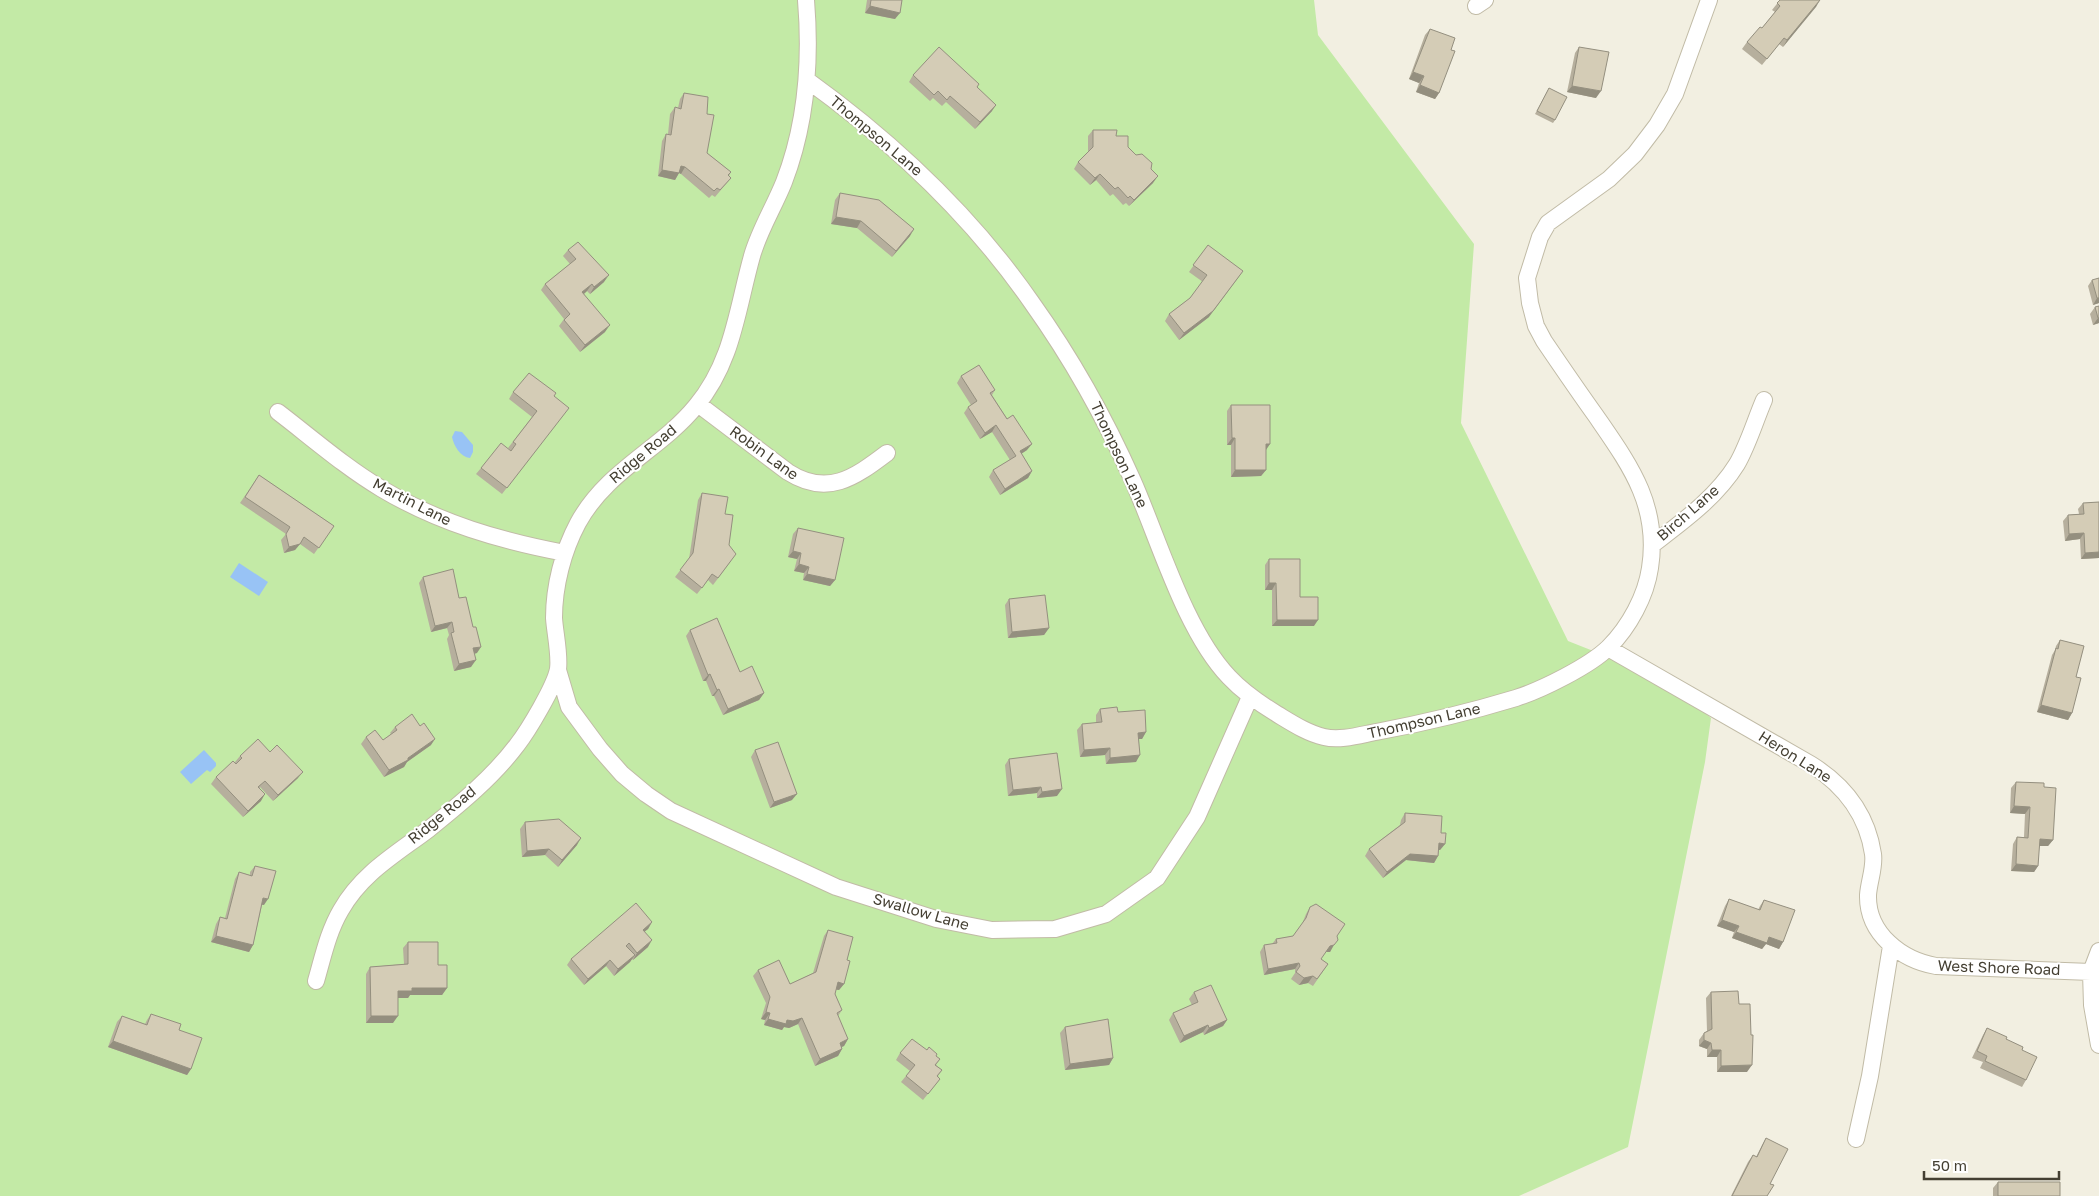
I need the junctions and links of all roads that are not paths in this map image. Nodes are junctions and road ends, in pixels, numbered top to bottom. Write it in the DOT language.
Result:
graph roads {
  1 [pos="806,0"];
  2 [pos="1709,0"];
  3 [pos="807,80"];
  4 [pos="1764,400"];
  5 [pos="698,404"];
  6 [pos="278,412"];
  7 [pos="887,454"];
  8 [pos="1652,545"];
  9 [pos="565,553"];
  10 [pos="1608,648"];
  11 [pos="558,670"];
  12 [pos="1250,697"];
  13 [pos="1891,946"];
  14 [pos="2099,951"];
  15 [pos="2091,972"];
  16 [pos="316,981"];
  17 [pos="2099,1045"];
  18 [pos="1856,1139"];
  1 -- 3 [label="street, Ridge Road"];
  2 -- 8 [label="street, Thompson Lane"];
  3 -- 5 [label="street, Ridge Road"];
  3 -- 12 [label="street, Thompson Lane"];
  4 -- 8 [label="street, Birch Lane"];
  5 -- 7 [label="street, Robin Lane"];
  5 -- 9 [label="street, Ridge Road"];
  6 -- 9 [label="street, Martin Lane"];
  8 -- 10 [label="street, Thompson Lane"];
  9 -- 11 [label="street, Ridge Road"];
  10 -- 12 [label="street, Thompson Lane"];
  10 -- 13 [label="street, Heron Lane"];
  11 -- 12 [label="street, Swallow Lane"];
  11 -- 16 [label="street, Ridge Road"];
  13 -- 15 [label="street, West Shore Road"];
  13 -- 18 [label="street"];
  14 -- 15 [label="street"];
  15 -- 17 [label="street"];
}
